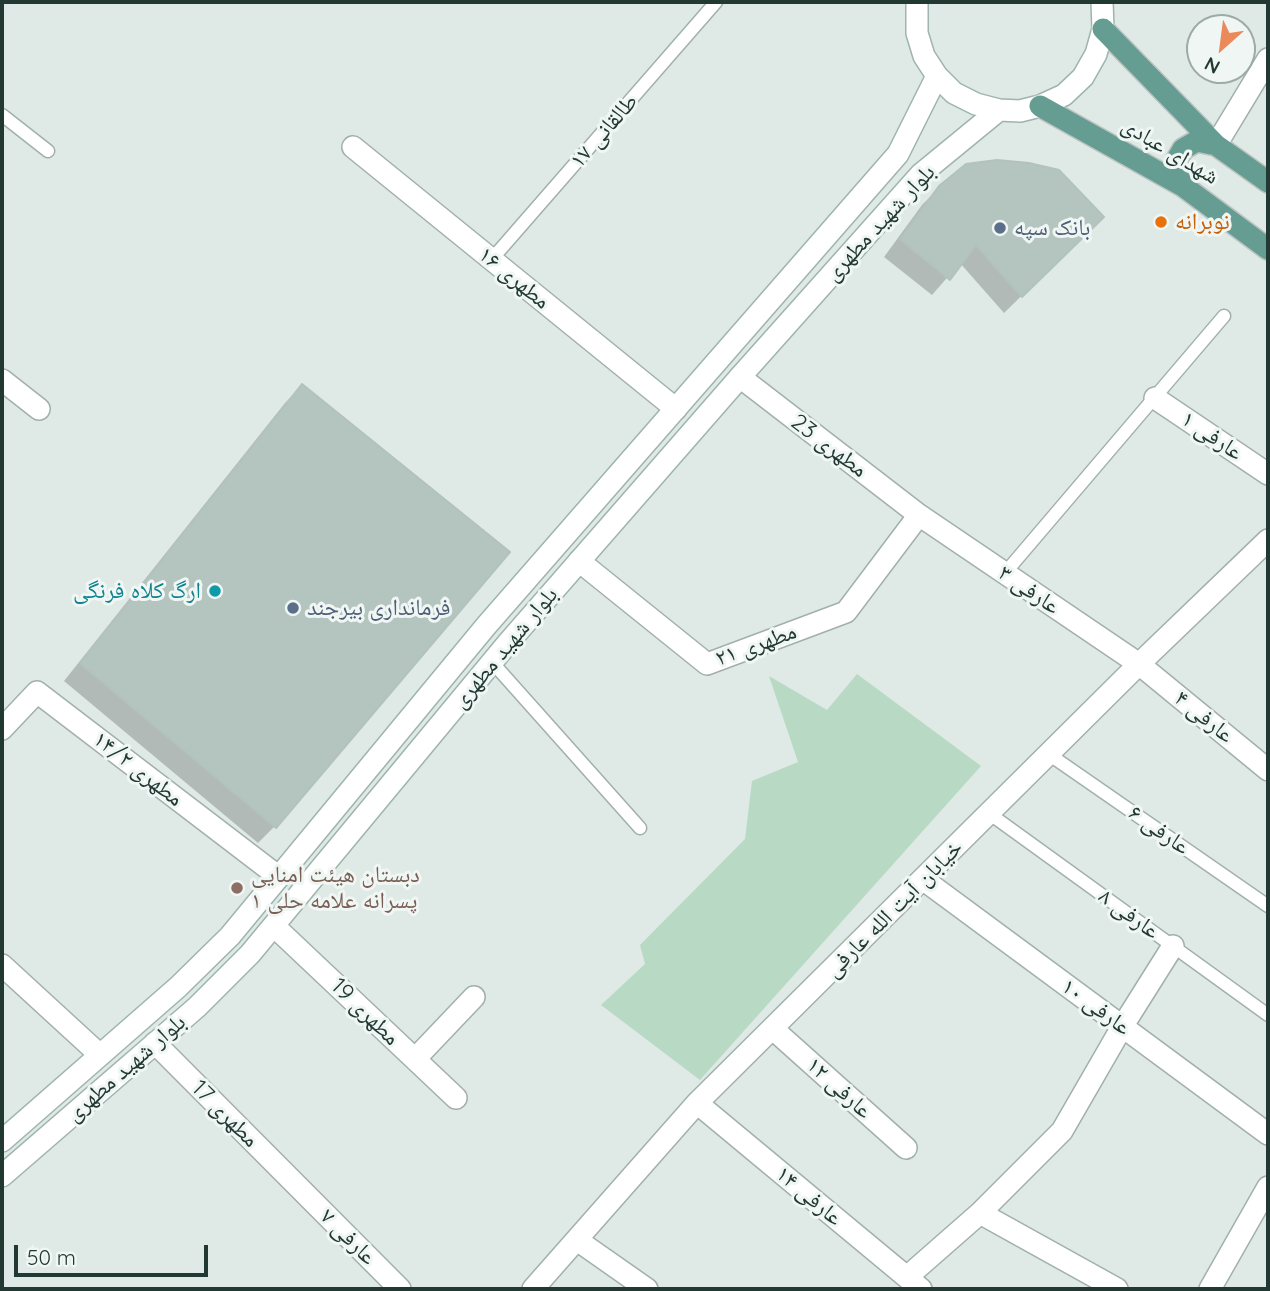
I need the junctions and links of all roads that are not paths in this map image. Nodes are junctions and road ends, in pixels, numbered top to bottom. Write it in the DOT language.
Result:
graph roads {
  1 [pos="716,2"];
  2 [pos="917,2"];
  3 [pos="1102,2"];
  4 [pos="1103,29"];
  5 [pos="1268,59"];
  6 [pos="937,76"];
  7 [pos="1040,106"];
  8 [pos="999,110"];
  9 [pos="2,115"];
  10 [pos="1216,145"];
  11 [pos="352,147"];
  12 [pos="48,151"];
  13 [pos="1268,182"];
  14 [pos="1184,186"];
  15 [pos="1268,248"];
  16 [pos="492,259"];
  17 [pos="1224,316"];
  18 [pos="740,377"];
  19 [pos="2,380"];
  20 [pos="1155,398"];
  21 [pos="39,409"];
  22 [pos="676,409"];
  23 [pos="1268,474"];
  24 [pos="919,515"];
  25 [pos="1268,540"];
  26 [pos="579,561"];
  27 [pos="1004,573"];
  28 [pos="492,662"];
  29 [pos="1139,664"];
  30 [pos="2,729"];
  31 [pos="1050,755"];
  32 [pos="1268,770"];
  33 [pos="990,814"];
  34 [pos="640,828"];
  35 [pos="279,877"];
  36 [pos="924,880"];
  37 [pos="1268,906"];
  38 [pos="274,926"];
  39 [pos="1173,946"];
  40 [pos="2,965"];
  41 [pos="474,997"];
  42 [pos="1268,1014"];
  43 [pos="1122,1027"];
  44 [pos="773,1029"];
  45 [pos="155,1043"];
  46 [pos="100,1055"];
  47 [pos="415,1059"];
  48 [pos="456,1098"];
  49 [pos="697,1103"];
  50 [pos="1268,1134"];
  51 [pos="2,1141"];
  52 [pos="906,1148"];
  53 [pos="2,1176"];
  54 [pos="295,1185"];
  55 [pos="1268,1187"];
  56 [pos="980,1213"];
  57 [pos="577,1240"];
  58 [pos="914,1283"];
  59 [pos="400,1289"];
  60 [pos="533,1289"];
  61 [pos="647,1289"];
  62 [pos="1117,1289"];
  63 [pos="1210,1289"];
  1 -- 16 [label="lane, طالقانی ۱۷"];
  2 -- 6 [label="street"];
  3 -- 4 [label="street"];
  4 -- 7 [label="street"];
  4 -- 10 [label="main road, شهدای عبادی"];
  5 -- 10 [label="street"];
  6 -- 8 [label="street"];
  6 -- 22 [label="street, بلوار شهید مطهری"];
  7 -- 8 [label="street"];
  7 -- 14 [label="main road, شهدای عبادی"];
  8 -- 18 [label="street, بلوار شهید مطهری"];
  9 -- 12 [label="lane"];
  10 -- 13 [label="main road, شهدای عبادی"];
  10 -- 14 [label="main road"];
  11 -- 16 [label="street, مطهری ۱۶"];
  14 -- 15 [label="main road, شهدای عبادی"];
  16 -- 22 [label="street, مطهری ۱۶"];
  17 -- 20 [label="lane"];
  18 -- 24 [label="street, مطهری 23"];
  18 -- 26 [label="street, بلوار شهید مطهری"];
  19 -- 21 [label="street"];
  20 -- 23 [label="street, عارفی ۱"];
  20 -- 27 [label="lane"];
  22 -- 35 [label="street, بلوار شهید مطهری"];
  24 -- 26 [label="street, مطهری ۲۱"];
  24 -- 27 [label="street, عارفی ۳"];
  25 -- 29 [label="street, خیابان آیت الله عارفی"];
  26 -- 28 [label="street, بلوار شهید مطهری"];
  27 -- 29 [label="street, عارفی ۳"];
  28 -- 34 [label="lane"];
  28 -- 38 [label="street, بلوار شهید مطهری"];
  29 -- 31 [label="street, خیابان آیت الله عارفی"];
  29 -- 32 [label="street, عارفی ۴"];
  30 -- 35 [label="street, مطهری ۱۴/۲"];
  31 -- 33 [label="street, خیابان آیت الله عارفی"];
  31 -- 37 [label="lane, عارفی ۶"];
  33 -- 36 [label="street, خیابان آیت الله عارفی"];
  33 -- 39 [label="lane, عارفی ۸"];
  35 -- 46 [label="street, بلوار شهید مطهری"];
  36 -- 43 [label="street, عارفی ۱۰"];
  36 -- 44 [label="street, خیابان آیت الله عارفی"];
  38 -- 45 [label="street, بلوار شهید مطهری"];
  38 -- 47 [label="street, مطهری 19"];
  39 -- 42 [label="lane, عارفی ۸"];
  39 -- 43 [label="street"];
  40 -- 46 [label="street"];
  41 -- 47 [label="street"];
  43 -- 50 [label="street, عارفی ۱۰"];
  43 -- 56 [label="street"];
  44 -- 49 [label="street, خیابان آیت الله عارفی"];
  44 -- 52 [label="street, عارفی ۱۲"];
  45 -- 53 [label="street, بلوار شهید مطهری"];
  45 -- 54 [label="street, مطهری 17"];
  46 -- 51 [label="street, بلوار شهید مطهری"];
  47 -- 48 [label="street, مطهری 19"];
  49 -- 57 [label="street, خیابان آیت الله عارفی"];
  49 -- 58 [label="street, عارفی ۱۴"];
  54 -- 59 [label="street, عارفی ۷"];
  55 -- 63 [label="street"];
  56 -- 58 [label="street"];
  56 -- 62 [label="street"];
  57 -- 60 [label="street, خیابان آیت الله عارفی"];
  57 -- 61 [label="street"];
}
